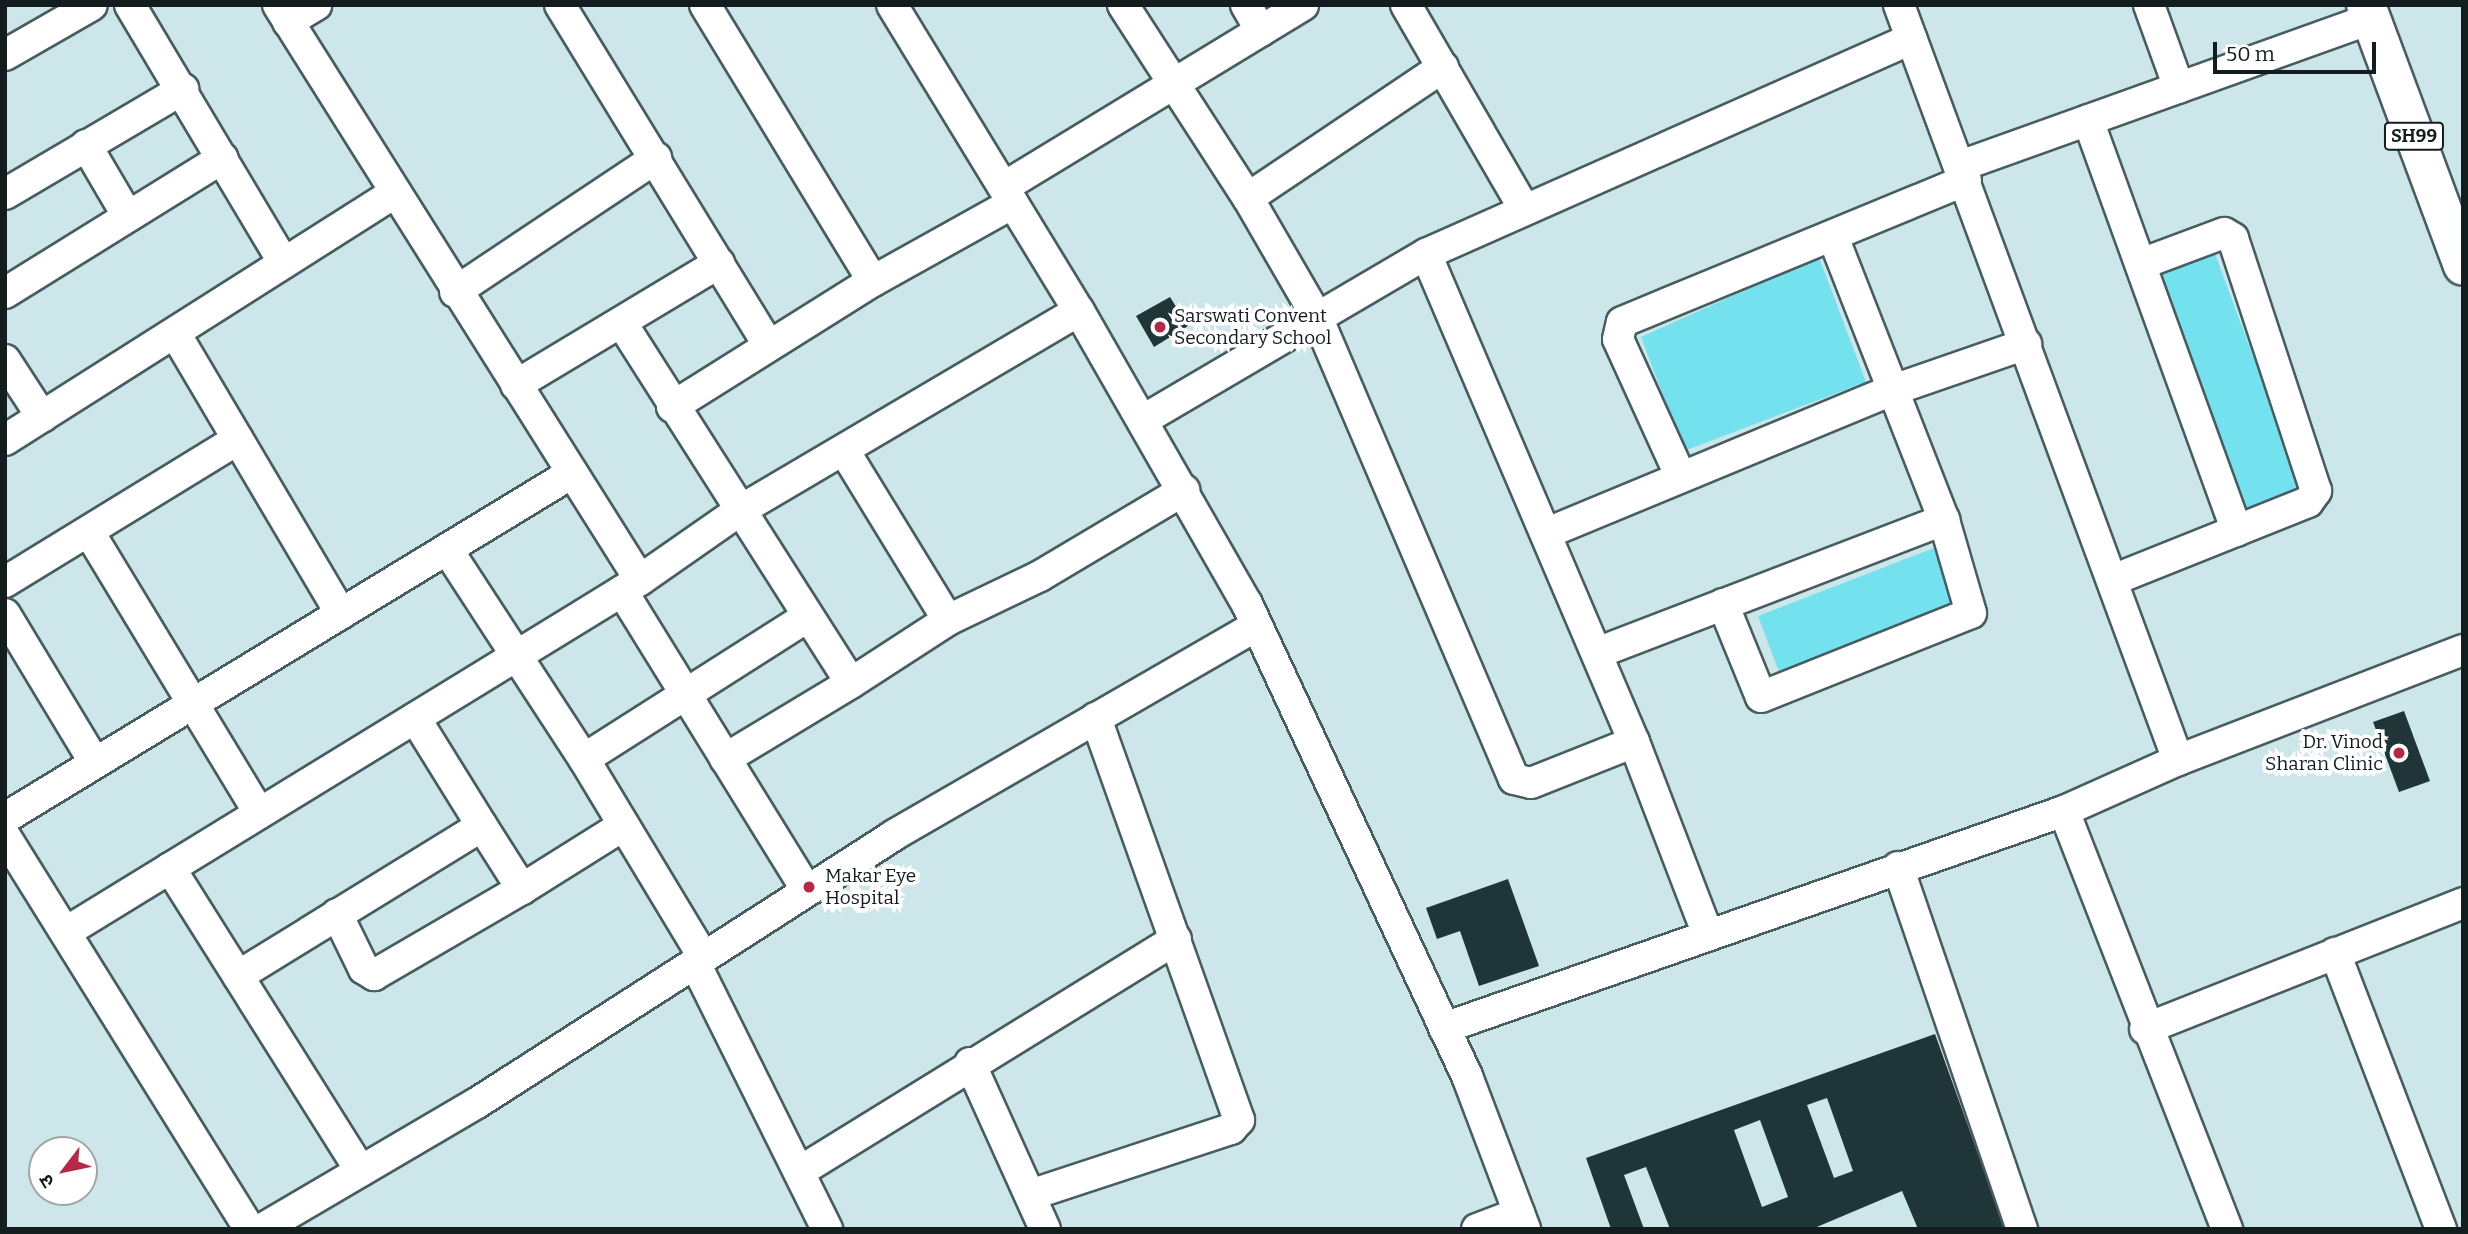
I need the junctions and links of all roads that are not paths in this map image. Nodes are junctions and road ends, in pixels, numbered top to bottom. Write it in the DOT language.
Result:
graph roads {
  1 [pos="92,5"];
  2 [pos="130,5"];
  3 [pos="316,5"];
  4 [pos="560,5"];
  5 [pos="705,5"];
  6 [pos="892,5"];
  7 [pos="1123,5"];
  8 [pos="1246,5"];
  9 [pos="1303,5"];
  10 [pos="1406,5"];
  11 [pos="1899,5"];
  12 [pos="2149,5"];
  13 [pos="2369,12"];
  14 [pos="283,14"];
  15 [pos="1261,31"];
  16 [pos="1911,39"];
  17 [pos="5,55"];
  18 [pos="1443,67"];
  19 [pos="1171,83"];
  20 [pos="2179,88"];
  21 [pos="183,89"];
  22 [pos="2088,120"];
  23 [pos="86,145"];
  24 [pos="223,158"];
  25 [pos="656,158"];
  26 [pos="1963,173"];
  27 [pos="5,194"];
  28 [pos="393,194"];
  29 [pos="1008,195"];
  30 [pos="1248,198"];
  31 [pos="1523,207"];
  32 [pos="127,215"];
  33 [pos="1833,237"];
  34 [pos="1426,254"];
  35 [pos="284,263"];
  36 [pos="719,263"];
  37 [pos="2141,264"];
  38 [pos="2463,267"];
  39 [pos="873,281"];
  40 [pos="456,292"];
  41 [pos="5,293"];
  42 [pos="1079,311"];
  43 [pos="1317,317"];
  44 [pos="623,325"];
  45 [pos="175,333"];
  46 [pos="2026,344"];
  47 [pos="768,345"];
  48 [pos="5,360"];
  49 [pos="516,385"];
  50 [pos="1894,390"];
  51 [pos="672,407"];
  52 [pos="42,417"];
  53 [pos="1143,421"];
  54 [pos="238,439"];
  55 [pos="5,440"];
  56 [pos="845,452"];
  57 [pos="572,473"];
  58 [pos="1680,475"];
  59 [pos="1184,490"];
  60 [pos="738,512"];
  61 [pos="1944,520"];
  62 [pos="2237,531"];
  63 [pos="89,532"];
  64 [pos="1547,533"];
  65 [pos="447,549"];
  66 [pos="2113,580"];
  67 [pos="5,582"];
  68 [pos="631,585"];
  69 [pos="1723,604"];
  70 [pos="5,614"];
  71 [pos="341,614"];
  72 [pos="805,618"];
  73 [pos="948,620"];
  74 [pos="1256,625"];
  75 [pos="2463,650"];
  76 [pos="1597,653"];
  77 [pos="514,655"];
  78 [pos="851,682"];
  79 [pos="684,696"];
  80 [pos="195,702"];
  81 [pos="415,718"];
  82 [pos="1096,718"];
  83 [pos="1634,742"];
  84 [pos="584,759"];
  85 [pos="725,759"];
  86 [pos="2178,760"];
  87 [pos="95,763"];
  88 [pos="2064,811"];
  89 [pos="260,813"];
  90 [pos="5,818"];
  91 [pos="624,825"];
  92 [pos="482,827"];
  93 [pos="5,836"];
  94 [pos="1898,867"];
  95 [pos="170,868"];
  96 [pos="522,888"];
  97 [pos="807,891"];
  98 [pos="2463,903"];
  99 [pos="337,914"];
  100 [pos="66,932"];
  101 [pos="1708,935"];
  102 [pos="1176,939"];
  103 [pos="2334,953"];
  104 [pos="699,961"];
  105 [pos="238,976"];
  106 [pos="1444,1028"];
  107 [pos="2145,1028"];
  108 [pos="970,1063"];
  109 [pos="361,1171"];
  110 [pos="799,1172"];
  111 [pos="1030,1195"];
  112 [pos="1522,1221"];
  113 [pos="250,1229"];
  114 [pos="262,1229"];
  115 [pos="827,1229"];
  116 [pos="1045,1229"];
  117 [pos="1477,1229"];
  118 [pos="2022,1229"];
  119 [pos="2227,1229"];
  120 [pos="2441,1229"];
  1 -- 17 [label="street"];
  2 -- 21 [label="street"];
  3 -- 14 [label="street"];
  4 -- 25 [label="street"];
  5 -- 39 [label="street"];
  6 -- 29 [label="street"];
  7 -- 19 [label="street"];
  8 -- 15 [label="street"];
  9 -- 15 [label="street"];
  10 -- 18 [label="street"];
  11 -- 16 [label="street"];
  12 -- 20 [label="street"];
  13 -- 20 [label="street"];
  13 -- 38 [label="main road, SH99"];
  14 -- 28 [label="street"];
  15 -- 19 [label="street"];
  16 -- 26 [label="street"];
  16 -- 31 [label="street"];
  18 -- 30 [label="street"];
  18 -- 31 [label="street"];
  19 -- 29 [label="street"];
  19 -- 30 [label="street"];
  20 -- 22 [label="street"];
  21 -- 23 [label="street"];
  21 -- 24 [label="street"];
  22 -- 26 [label="street"];
  22 -- 37 [label="street"];
  23 -- 27 [label="street"];
  23 -- 32 [label="street"];
  24 -- 32 [label="street"];
  24 -- 35 [label="street"];
  25 -- 36 [label="street"];
  25 -- 40 [label="street"];
  26 -- 33 [label="street"];
  26 -- 46 [label="street"];
  28 -- 35 [label="street"];
  28 -- 40 [label="street"];
  29 -- 39 [label="street"];
  29 -- 42 [label="street"];
  30 -- 43 [label="street"];
  31 -- 34 [label="street"];
  32 -- 41 [label="street"];
  33 -- 50 [label="street"];
  33 -- 58 [label="street"];
  34 -- 43 [label="street"];
  34 -- 64 [label="street"];
  35 -- 45 [label="street"];
  36 -- 44 [label="street"];
  36 -- 47 [label="street"];
  37 -- 62 [label="street"];
  37 -- 62 [label="street"];
  39 -- 47 [label="street"];
  40 -- 49 [label="street"];
  42 -- 53 [label="street"];
  42 -- 56 [label="street"];
  43 -- 53 [label="street"];
  43 -- 83 [label="street"];
  44 -- 49 [label="street"];
  44 -- 51 [label="street"];
  45 -- 52 [label="street"];
  45 -- 54 [label="street"];
  46 -- 50 [label="street"];
  46 -- 66 [label="street"];
  47 -- 51 [label="street"];
  48 -- 52 [label="street"];
  49 -- 57 [label="street"];
  50 -- 58 [label="street"];
  50 -- 61 [label="street"];
  51 -- 60 [label="street"];
  52 -- 55 [label="street"];
  53 -- 59 [label="street"];
  54 -- 63 [label="street"];
  54 -- 71 [label="street"];
  56 -- 60 [label="street"];
  56 -- 73 [label="street"];
  57 -- 65 [label="street"];
  57 -- 68 [label="street"];
  58 -- 64 [label="street"];
  59 -- 73 [label="street"];
  59 -- 74 [label="street"];
  60 -- 68 [label="street"];
  60 -- 72 [label="street"];
  61 -- 69 [label="street"];
  61 -- 69 [label="street"];
  62 -- 66 [label="street"];
  63 -- 67 [label="street"];
  63 -- 80 [label="street"];
  64 -- 76 [label="street"];
  65 -- 71 [label="street"];
  65 -- 77 [label="street"];
  66 -- 86 [label="street"];
  68 -- 77 [label="street"];
  68 -- 79 [label="street"];
  69 -- 76 [label="street"];
  70 -- 87 [label="street"];
  71 -- 80 [label="street"];
  72 -- 78 [label="street"];
  72 -- 79 [label="street"];
  73 -- 78 [label="street"];
  74 -- 82 [label="street"];
  74 -- 106 [label="street"];
  75 -- 86 [label="street"];
  76 -- 83 [label="street"];
  77 -- 81 [label="street"];
  77 -- 84 [label="street"];
  78 -- 85 [label="street"];
  79 -- 84 [label="street"];
  79 -- 85 [label="street"];
  80 -- 87 [label="street"];
  80 -- 89 [label="street"];
  81 -- 89 [label="street"];
  81 -- 92 [label="street"];
  82 -- 97 [label="street"];
  82 -- 102 [label="street"];
  83 -- 101 [label="street"];
  84 -- 91 [label="street"];
  85 -- 97 [label="street"];
  86 -- 88 [label="street"];
  87 -- 90 [label="street"];
  88 -- 94 [label="street"];
  88 -- 107 [label="street"];
  89 -- 95 [label="street"];
  91 -- 96 [label="street"];
  91 -- 104 [label="street"];
  92 -- 96 [label="street"];
  92 -- 99 [label="street"];
  93 -- 100 [label="street"];
  94 -- 101 [label="street"];
  94 -- 118 [label="street"];
  95 -- 100 [label="street"];
  95 -- 105 [label="street"];
  96 -- 99 [label="street"];
  97 -- 104 [label="street"];
  98 -- 103 [label="street"];
  99 -- 105 [label="street"];
  100 -- 113 [label="street"];
  101 -- 106 [label="street"];
  102 -- 108 [label="street"];
  102 -- 111 [label="street"];
  103 -- 107 [label="street"];
  103 -- 120 [label="street"];
  104 -- 109 [label="street"];
  104 -- 110 [label="street"];
  105 -- 109 [label="street"];
  106 -- 112 [label="street"];
  107 -- 119 [label="street"];
  108 -- 110 [label="street"];
  108 -- 111 [label="street"];
  109 -- 114 [label="street"];
  110 -- 115 [label="street"];
  111 -- 116 [label="street"];
  112 -- 117 [label="street"];
}
